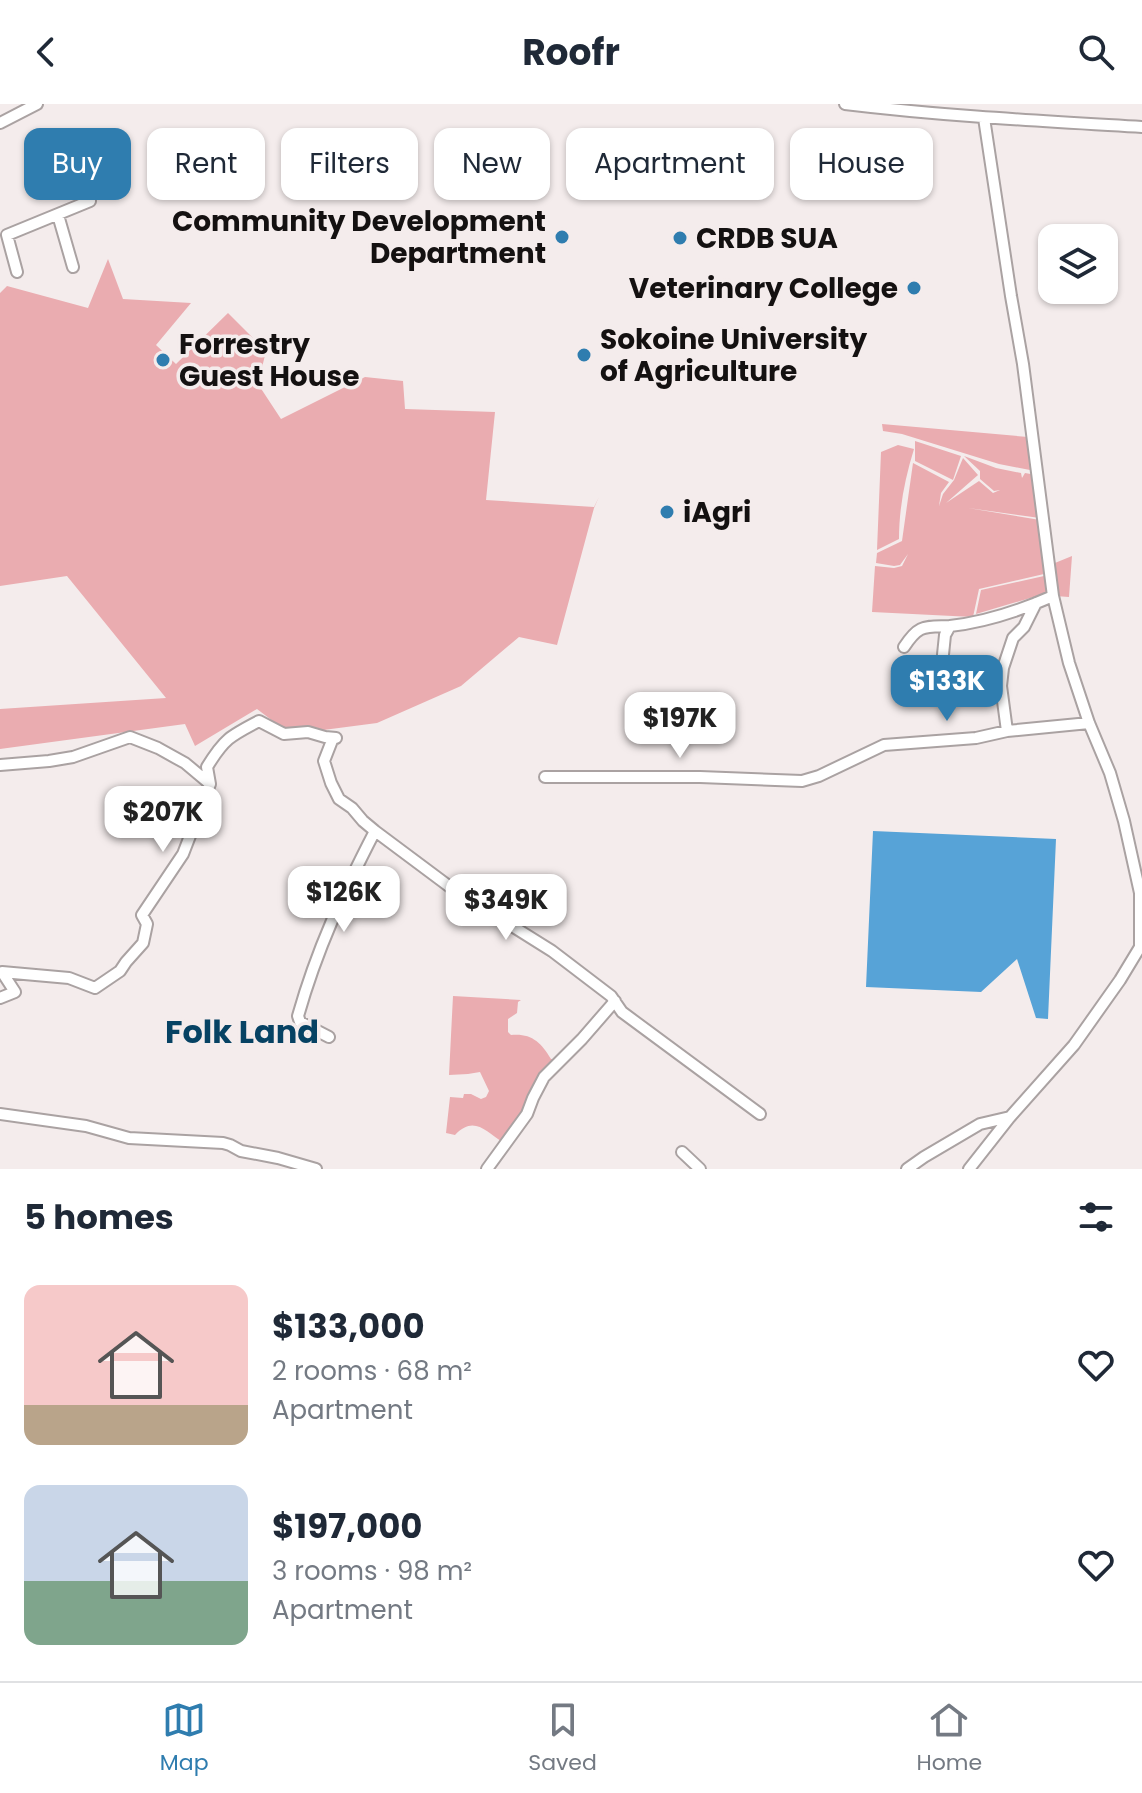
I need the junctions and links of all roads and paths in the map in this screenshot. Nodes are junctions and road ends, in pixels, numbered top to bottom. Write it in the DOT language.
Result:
graph roads {
  1 [pos="37,104"];
  2 [pos="845,104"];
  3 [pos="984,118"];
  4 [pos="0,123"];
  5 [pos="1142,127"];
  6 [pos="90,201"];
  7 [pos="58,215"];
  8 [pos="73,267"];
  9 [pos="17,272"];
  10 [pos="1053,596"];
  11 [pos="1036,603"];
  12 [pos="950,626"];
  13 [pos="904,647"];
  14 [pos="941,674"];
  15 [pos="1089,723"];
  16 [pos="1007,731"];
  17 [pos="0,765"];
  18 [pos="545,777"];
  19 [pos="210,784"];
  20 [pos="375,831"];
  21 [pos="1141,950"];
  22 [pos="0,998"];
  23 [pos="615,1001"];
  24 [pos="329,1037"];
  25 [pos="0,1114"];
  26 [pos="760,1114"];
  27 [pos="1010,1117"];
  28 [pos="682,1152"];
  29 [pos="316,1169"];
  30 [pos="487,1169"];
  31 [pos="700,1169"];
  32 [pos="907,1169"];
  33 [pos="969,1169"];
  1 -- 4 [label="street"];
  2 -- 3 [label="street"];
  3 -- 5 [label="street"];
  3 -- 10 [label="street"];
  6 -- 7 [label="street"];
  7 -- 8 [label="street"];
  7 -- 9 [label="street"];
  10 -- 11 [label="street"];
  10 -- 15 [label="street"];
  11 -- 12 [label="street"];
  11 -- 16 [label="street"];
  12 -- 13 [label="street"];
  12 -- 14 [label="street"];
  15 -- 16 [label="street"];
  15 -- 21 [label="street"];
  16 -- 18 [label="street"];
  17 -- 19 [label="street"];
  19 -- 20 [label="street"];
  19 -- 22 [label="street"];
  20 -- 23 [label="street"];
  20 -- 24 [label="street"];
  21 -- 27 [label="street"];
  23 -- 26 [label="street"];
  23 -- 30 [label="street"];
  25 -- 29 [label="street"];
  27 -- 32 [label="street"];
  27 -- 33 [label="street"];
  28 -- 31 [label="street"];
}
